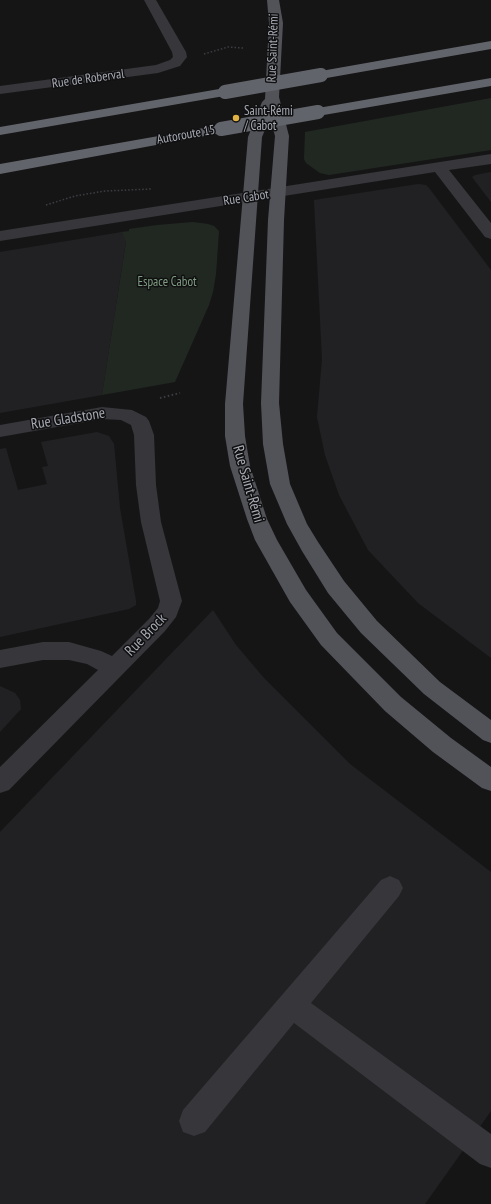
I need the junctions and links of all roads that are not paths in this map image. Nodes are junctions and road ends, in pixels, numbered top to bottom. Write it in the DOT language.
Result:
graph roads {
  1 [pos="150,0"];
  2 [pos="273,0"];
  3 [pos="491,45"];
  4 [pos="491,82"];
  5 [pos="0,90"];
  6 [pos="272,97"];
  7 [pos="0,131"];
  8 [pos="491,159"];
  9 [pos="439,167"];
  10 [pos="0,169"];
  11 [pos="278,192"];
  12 [pos="250,197"];
  13 [pos="491,234"];
  14 [pos="0,236"];
  15 [pos="135,418"];
  16 [pos="0,431"];
  17 [pos="0,660"];
  18 [pos="114,668"];
  19 [pos="491,733"];
  20 [pos="491,781"];
  21 [pos="0,783"];
  22 [pos="390,888"];
  23 [pos="292,1004"];
  24 [pos="194,1121"];
  25 [pos="491,1153"];
  1 -- 5 [label="street, Rue de Roberval"];
  2 -- 6 [label="main road, Rue Saint-Rémi"];
  3 -- 7 [label="highway, bridge"];
  4 -- 10 [label="highway, Autoroute 15, bridge"];
  6 -- 11 [label="main road, Rue Saint-Rémi"];
  6 -- 12 [label="main road, Rue Saint-Rémi"];
  8 -- 9 [label="street, Rue Cabot"];
  9 -- 11 [label="street, Rue Cabot"];
  9 -- 13 [label="street"];
  11 -- 12 [label="street, Rue Cabot"];
  11 -- 19 [label="main road, Rue Saint-Rémi"];
  12 -- 14 [label="street, Rue Cabot"];
  12 -- 20 [label="main road, Rue Saint-Rémi"];
  15 -- 16 [label="street, Rue Gladstone"];
  15 -- 18 [label="street, Rue Brock"];
  17 -- 18 [label="street"];
  18 -- 21 [label="street, Rue Brock"];
  22 -- 23 [label="street"];
  23 -- 24 [label="street"];
  23 -- 25 [label="street"];
}
